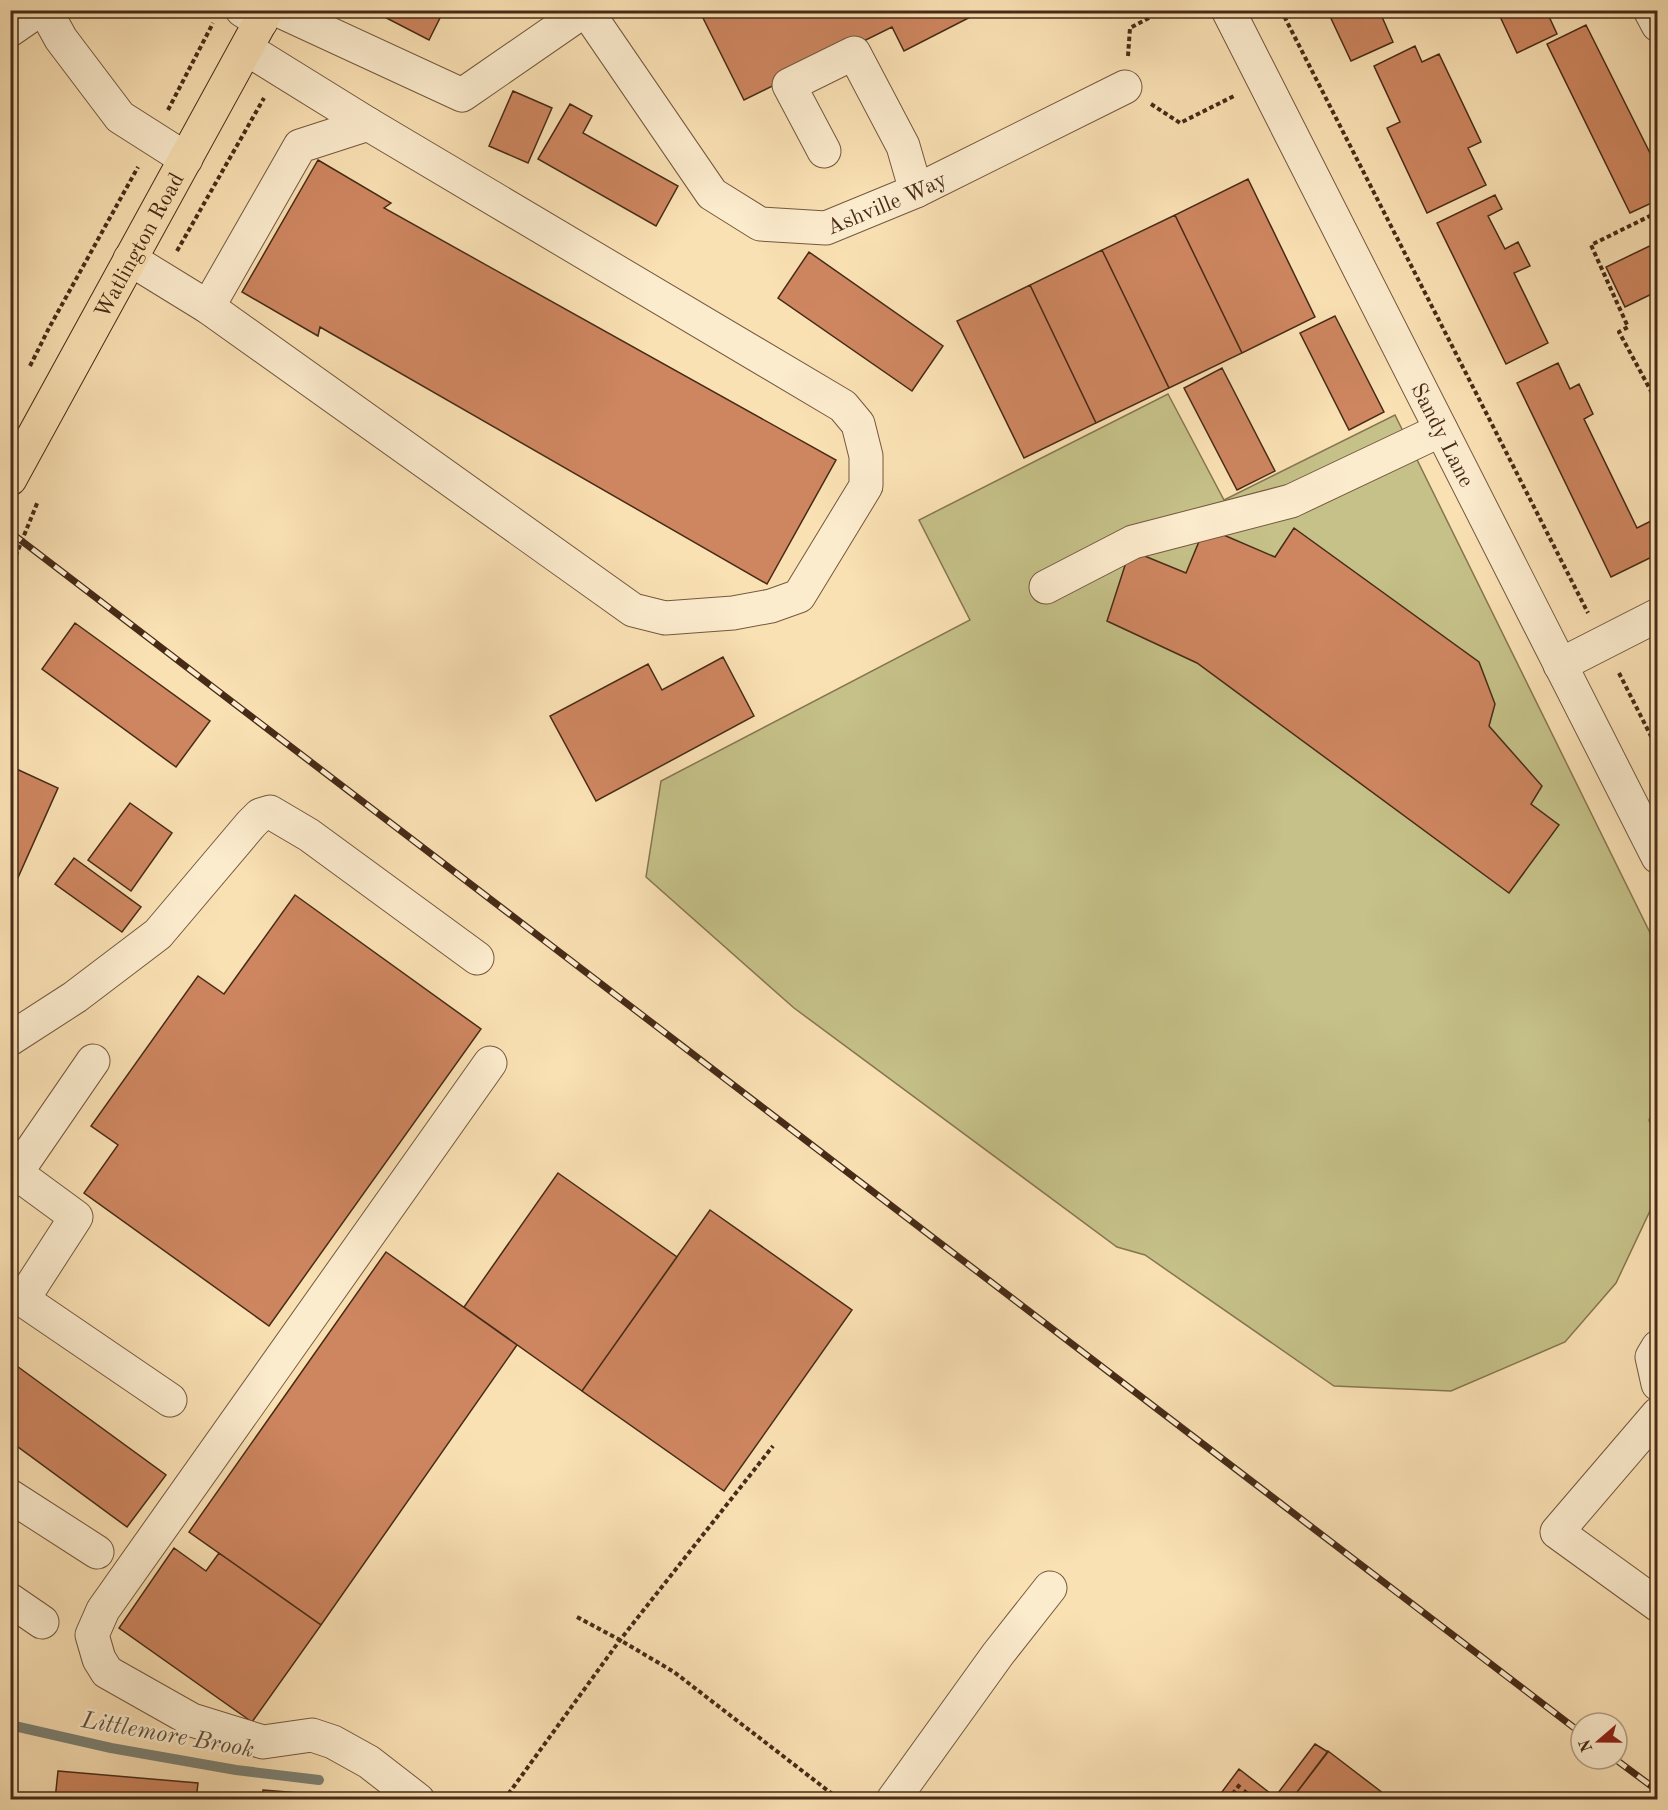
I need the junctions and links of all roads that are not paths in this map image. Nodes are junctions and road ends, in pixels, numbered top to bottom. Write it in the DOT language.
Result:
graph roads {
  1 [pos="39,10"];
  2 [pos="45,10"];
  3 [pos="586,10"];
  4 [pos="1228,10"];
  5 [pos="1650,10"];
  6 [pos="252,21"];
  7 [pos="1658,25"];
  8 [pos="10,30"];
  9 [pos="1125,87"];
  10 [pos="368,124"];
  11 [pos="824,151"];
  12 [pos="186,159"];
  13 [pos="916,191"];
  14 [pos="130,259"];
  15 [pos="208,307"];
  16 [pos="1441,430"];
  17 [pos="10,479"];
  18 [pos="1046,587"];
  19 [pos="1658,615"];
  20 [pos="1560,665"];
  21 [pos="1658,857"];
  22 [pos="477,958"];
  23 [pos="10,1039"];
  24 [pos="93,1061"];
  25 [pos="490,1063"];
  26 [pos="17,1163"];
  27 [pos="17,1295"];
  28 [pos="1658,1347"];
  29 [pos="1658,1384"];
  30 [pos="170,1400"];
  31 [pos="1658,1414"];
  32 [pos="10,1496"];
  33 [pos="97,1552"];
  34 [pos="1050,1588"];
  35 [pos="10,1600"];
  36 [pos="1658,1605"];
  37 [pos="42,1622"];
  38 [pos="418,1800"];
  39 [pos="893,1800"];
  1 -- 8 [label="street"];
  2 -- 12 [label="street"];
  3 -- 6 [label="street"];
  3 -- 13 [label="street, Ashville Way"];
  4 -- 16 [label="street, Sandy Lane"];
  5 -- 7 [label="street"];
  6 -- 10 [label="street"];
  6 -- 12 [label="main road, Watlington Road"];
  9 -- 13 [label="street, Ashville Way"];
  10 -- 15 [label="street"];
  10 -- 15 [label="street"];
  11 -- 13 [label="street"];
  12 -- 14 [label="main road, Watlington Road"];
  14 -- 15 [label="street"];
  14 -- 17 [label="main road, Watlington Road"];
  16 -- 18 [label="street"];
  16 -- 20 [label="street, Sandy Lane"];
  19 -- 20 [label="street"];
  20 -- 21 [label="street, Sandy Lane"];
  22 -- 23 [label="street"];
  24 -- 26 [label="street"];
  25 -- 38 [label="street"];
  26 -- 27 [label="street"];
  27 -- 30 [label="street"];
  28 -- 29 [label="street"];
  31 -- 36 [label="street"];
  32 -- 33 [label="street"];
  34 -- 39 [label="street"];
  35 -- 37 [label="street"];
}
